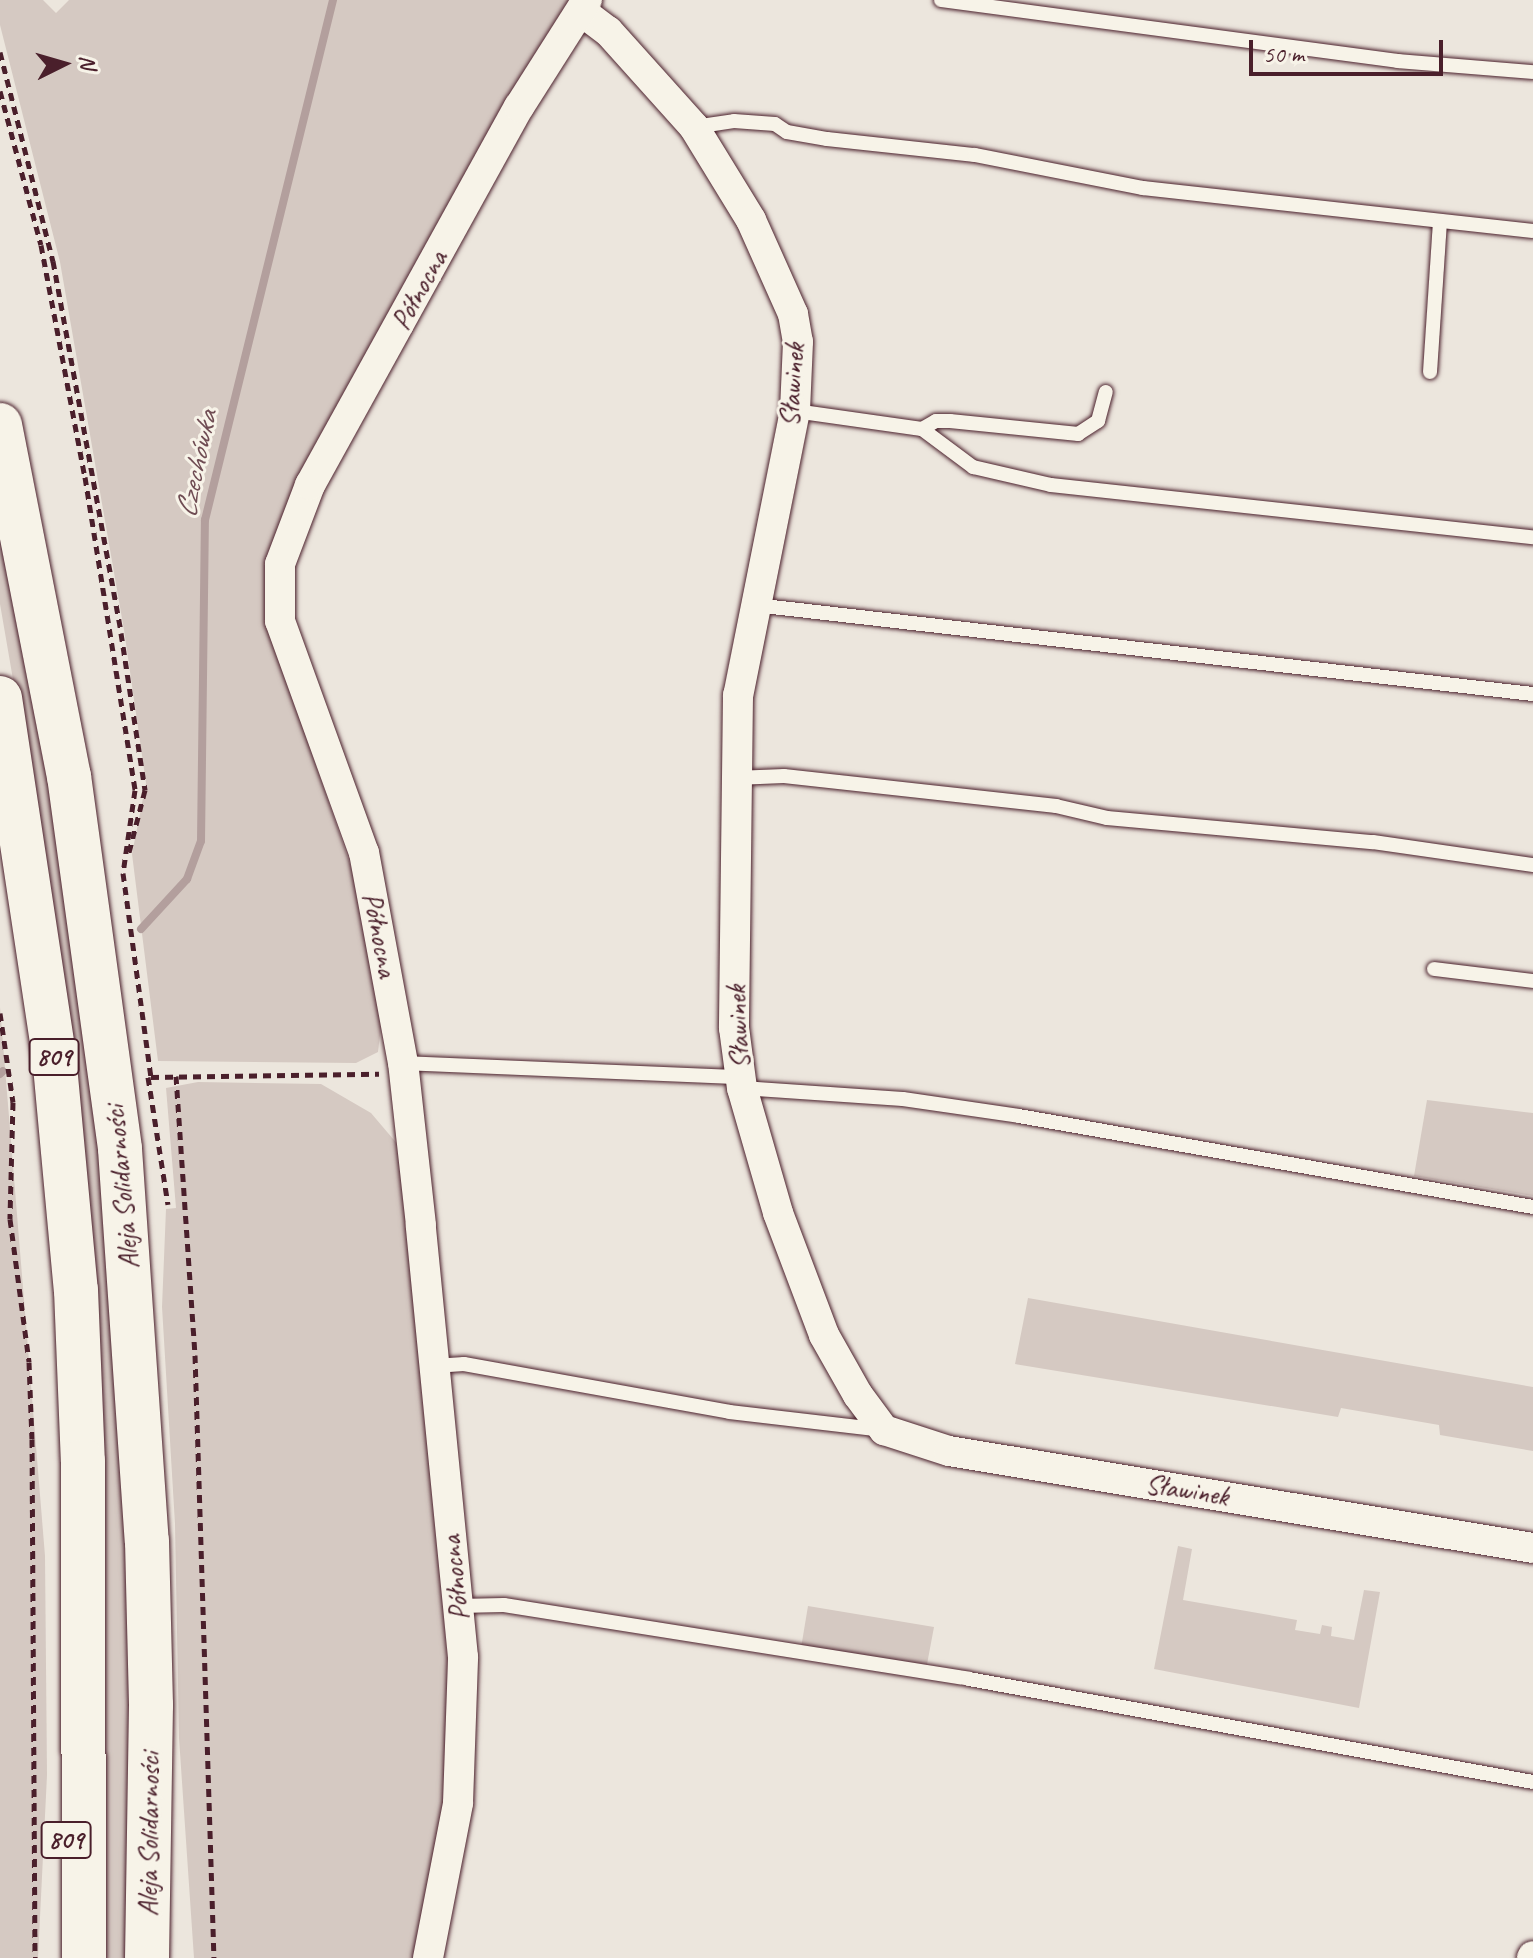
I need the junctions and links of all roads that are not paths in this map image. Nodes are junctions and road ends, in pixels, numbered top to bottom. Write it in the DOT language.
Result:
graph roads {
  1 [pos="941,0"];
  2 [pos="584,5"];
  3 [pos="1533,72"];
  4 [pos="694,127"];
  5 [pos="1440,221"];
  6 [pos="1533,231"];
  7 [pos="1430,372"];
  8 [pos="1106,392"];
  9 [pos="795,411"];
  10 [pos="0,425"];
  11 [pos="922,429"];
  12 [pos="1533,537"];
  13 [pos="755,605"];
  14 [pos="1533,694"];
  15 [pos="0,698"];
  16 [pos="734,778"];
  17 [pos="1533,865"];
  18 [pos="1434,969"];
  19 [pos="1533,981"];
  20 [pos="404,1068"];
  21 [pos="741,1082"];
  22 [pos="1533,1207"];
  23 [pos="433,1367"];
  24 [pos="884,1430"];
  25 [pos="1533,1548"];
  26 [pos="458,1606"];
  27 [pos="151,1705"];
  28 [pos="82,1724"];
  29 [pos="1533,1782"];
  30 [pos="62,1958"];
  31 [pos="84,1958"];
  32 [pos="147,1958"];
  33 [pos="174,1958"];
  34 [pos="428,1958"];
  1 -- 3 [label="lane"];
  2 -- 4 [label="street, Sławinek"];
  2 -- 20 [label="street, Północna"];
  4 -- 5 [label="lane"];
  4 -- 9 [label="street, Sławinek"];
  5 -- 6 [label="lane"];
  5 -- 7 [label="lane"];
  8 -- 11 [label="lane"];
  9 -- 11 [label="lane"];
  9 -- 13 [label="street, Sławinek"];
  10 -- 27 [label="main road, Aleja Solidarności / 809"];
  11 -- 12 [label="lane"];
  13 -- 14 [label="lane"];
  13 -- 16 [label="street, Sławinek"];
  15 -- 28 [label="main road, Aleja Solidarności / 809"];
  16 -- 17 [label="lane"];
  16 -- 21 [label="street, Sławinek"];
  18 -- 19 [label="lane"];
  20 -- 21 [label="lane"];
  20 -- 23 [label="street, Północna"];
  21 -- 22 [label="lane"];
  21 -- 24 [label="street, Sławinek"];
  23 -- 24 [label="lane"];
  23 -- 26 [label="street, Północna"];
  24 -- 25 [label="street, Sławinek"];
  26 -- 29 [label="lane"];
  26 -- 34 [label="street, Północna"];
  27 -- 32 [label="main road, Aleja Solidarności"];
  27 -- 33 [label="main road, 809"];
  28 -- 30 [label="main road, 809"];
  28 -- 31 [label="main road, Aleja Solidarności"];
}
